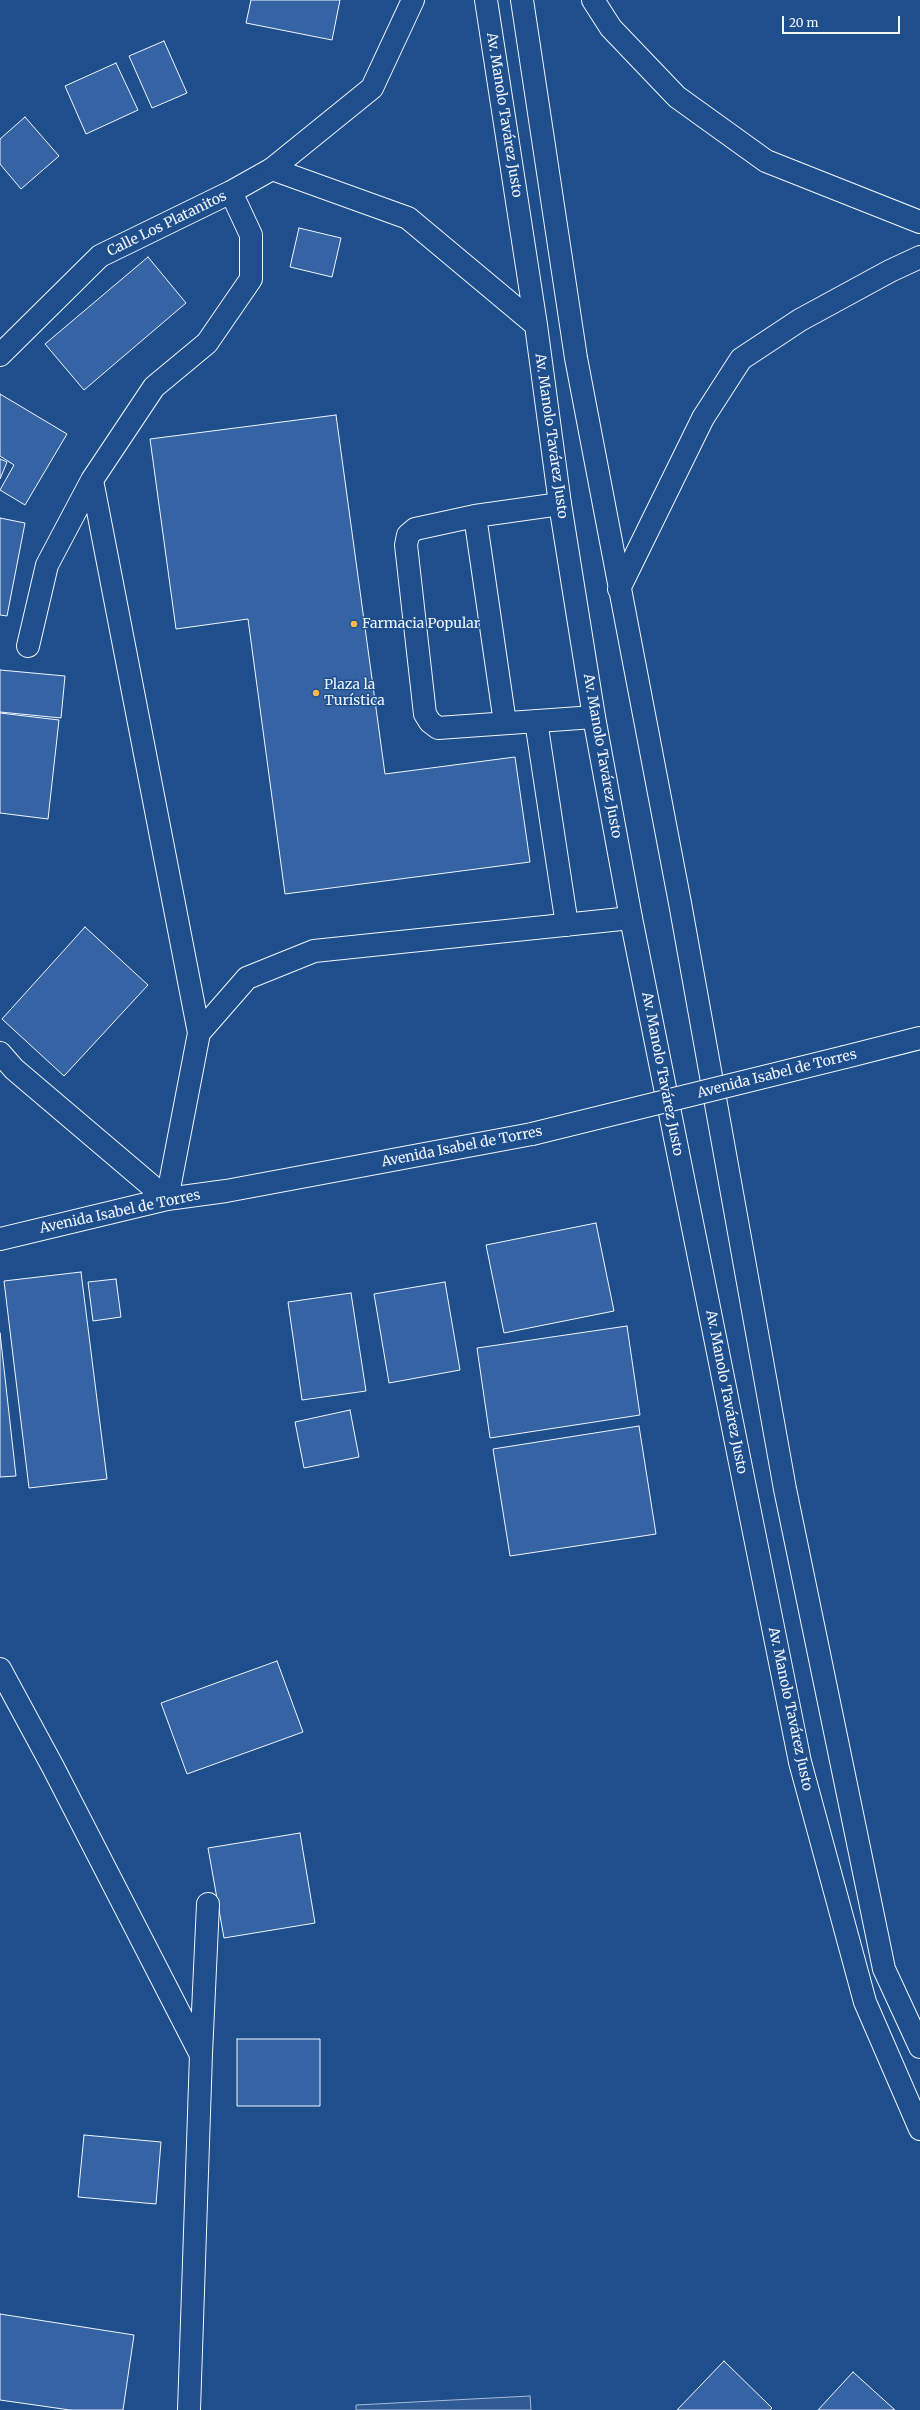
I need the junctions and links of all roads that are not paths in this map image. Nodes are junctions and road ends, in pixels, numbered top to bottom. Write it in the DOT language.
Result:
graph roads {
  1 [pos="413,0"];
  2 [pos="486,0"];
  3 [pos="522,0"];
  4 [pos="593,0"];
  5 [pos="272,169"];
  6 [pos="231,192"];
  7 [pos="920,222"];
  8 [pos="920,257"];
  9 [pos="536,325"];
  10 [pos="0,356"];
  11 [pos="92,480"];
  12 [pos="560,504"];
  13 [pos="475,516"];
  14 [pos="620,589"];
  15 [pos="28,646"];
  16 [pos="594,717"];
  17 [pos="536,721"];
  18 [pos="505,723"];
  19 [pos="631,918"];
  20 [pos="568,925"];
  21 [pos="199,1033"];
  22 [pos="920,1038"];
  23 [pos="0,1053"];
  24 [pos="167,1199"];
  25 [pos="0,1238"];
  26 [pos="0,1669"];
  27 [pos="208,1904"];
  28 [pos="920,2046"];
  29 [pos="201,2054"];
  30 [pos="920,2129"];
  31 [pos="189,2410"];
  1 -- 5 [label="main road, Calle Los Platanitos"];
  2 -- 9 [label="main road, Av. Manolo Tavárez Justo"];
  3 -- 14 [label="main road"];
  4 -- 7 [label="main road"];
  5 -- 6 [label="main road, Calle Los Platanitos"];
  5 -- 9 [label="main road"];
  6 -- 10 [label="main road, Calle Los Platanitos"];
  6 -- 11 [label="main road"];
  8 -- 14 [label="main road"];
  9 -- 12 [label="main road, Av. Manolo Tavárez Justo"];
  11 -- 15 [label="main road"];
  11 -- 21 [label="main road"];
  12 -- 13 [label="main road"];
  12 -- 16 [label="main road, Av. Manolo Tavárez Justo"];
  13 -- 18 [label="main road"];
  13 -- 18 [label="main road"];
  14 -- 28 [label="main road"];
  16 -- 17 [label="main road"];
  16 -- 19 [label="main road, Av. Manolo Tavárez Justo"];
  17 -- 18 [label="main road"];
  17 -- 20 [label="main road"];
  19 -- 20 [label="main road"];
  19 -- 30 [label="main road, Av. Manolo Tavárez Justo"];
  20 -- 21 [label="main road"];
  21 -- 24 [label="main road"];
  22 -- 24 [label="main road, Avenida Isabel de Torres, bridge"];
  23 -- 24 [label="main road"];
  24 -- 25 [label="main road, Avenida Isabel de Torres"];
  26 -- 29 [label="main road"];
  27 -- 29 [label="main road"];
  29 -- 31 [label="main road"];
}
